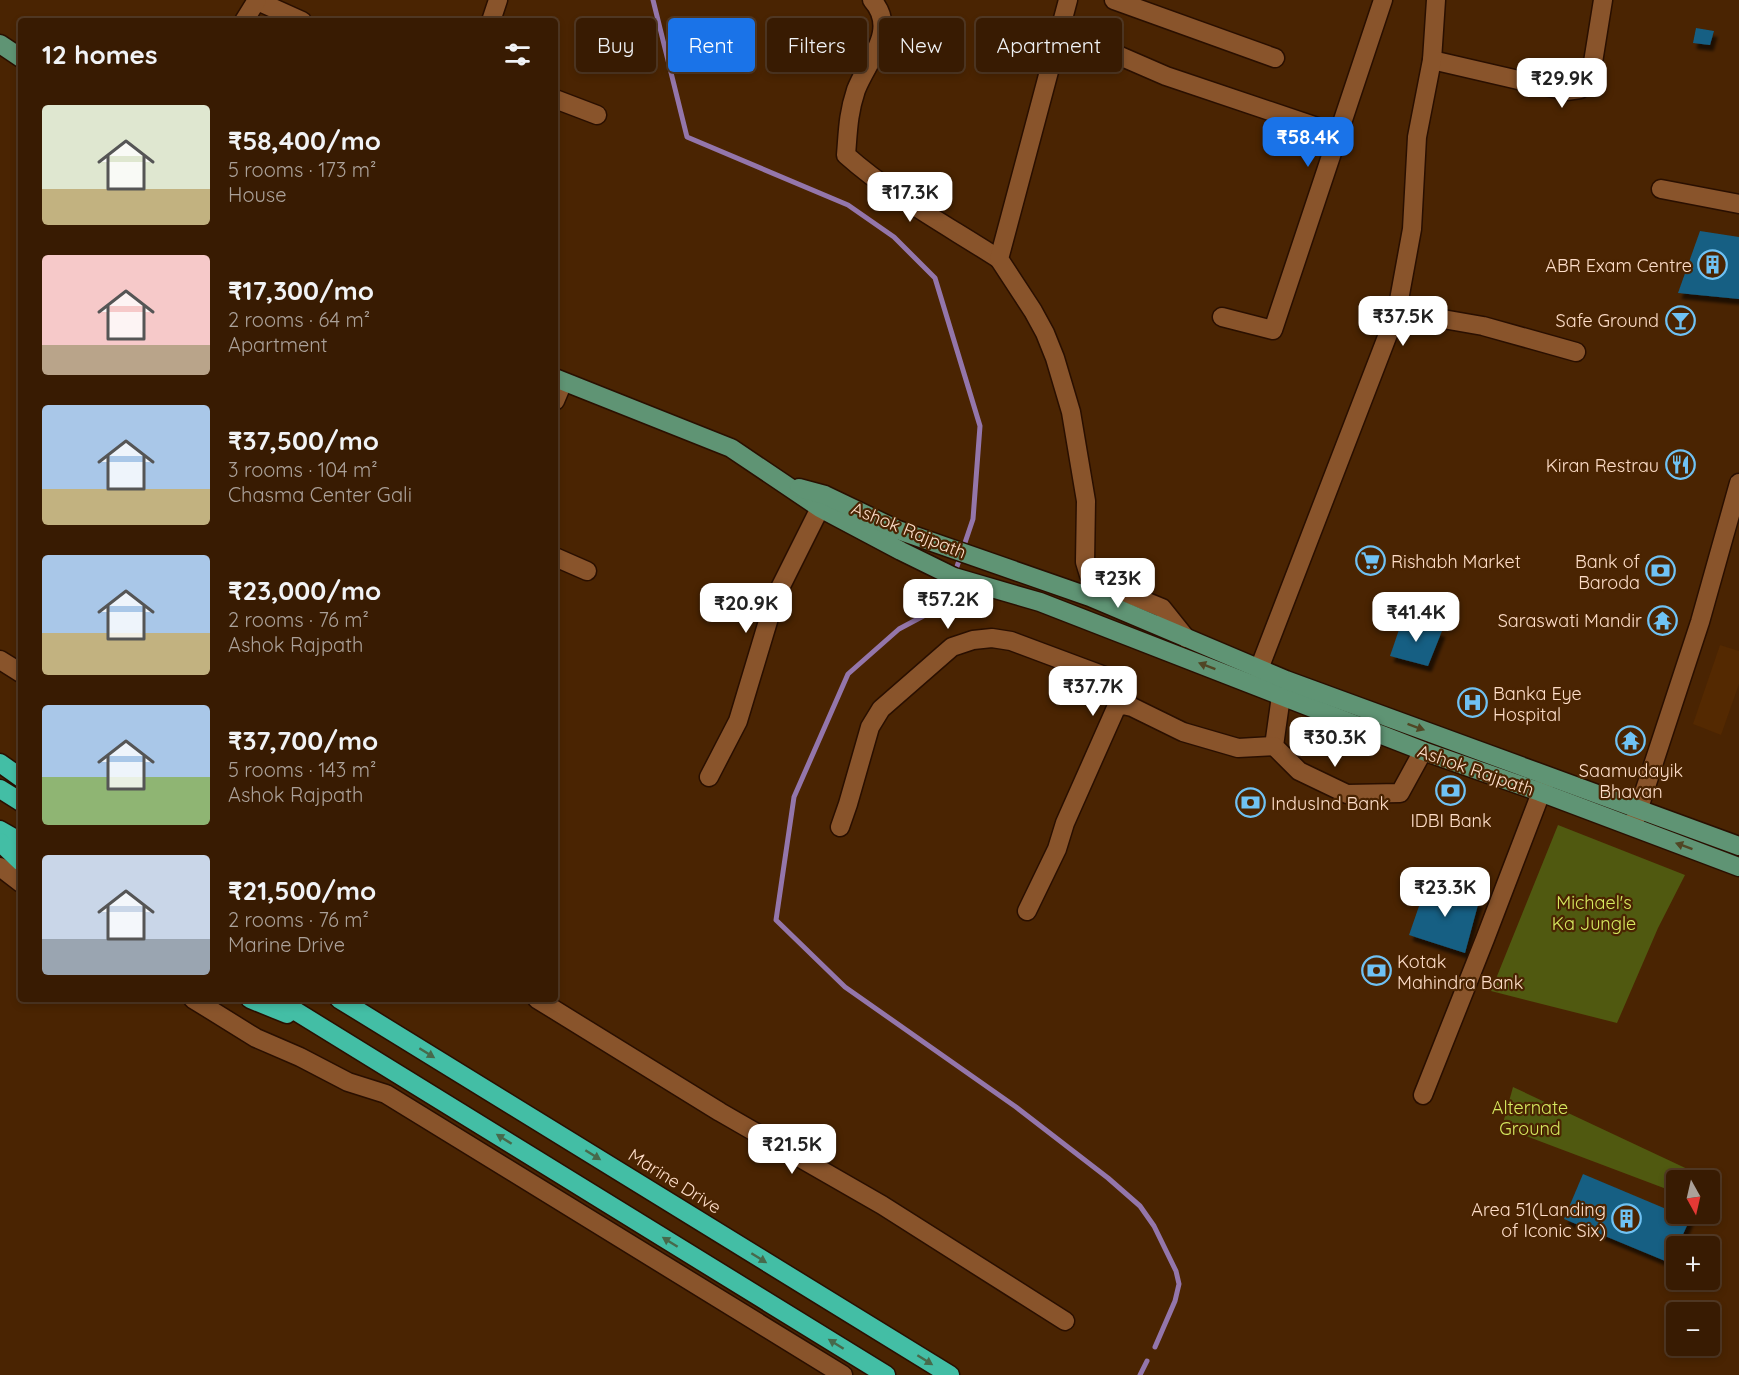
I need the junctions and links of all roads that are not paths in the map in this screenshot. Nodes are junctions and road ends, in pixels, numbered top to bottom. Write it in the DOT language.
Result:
graph roads {
  1 [pos="259,0"];
  2 [pos="498,0"];
  3 [pos="873,0"];
  4 [pos="1068,0"];
  5 [pos="1114,0"];
  6 [pos="1383,0"];
  7 [pos="1436,0"];
  8 [pos="1603,0"];
  9 [pos="246,18"];
  10 [pos="295,18"];
  11 [pos="492,18"];
  12 [pos="1063,18"];
  13 [pos="0,44"];
  14 [pos="18,56"];
  15 [pos="1122,57"];
  16 [pos="1275,58"];
  17 [pos="1432,60"];
  18 [pos="1049,72"];
  19 [pos="558,100"];
  20 [pos="597,115"];
  21 [pos="1338,134"];
  22 [pos="1661,189"];
  23 [pos="1739,204"];
  24 [pos="999,259"];
  25 [pos="1397,311"];
  26 [pos="1222,317"];
  27 [pos="1576,352"];
  28 [pos="559,380"];
  29 [pos="1739,483"];
  30 [pos="786,484"];
  31 [pos="820,508"];
  32 [pos="558,558"];
  33 [pos="587,571"];
  34 [pos="1186,638"];
  35 [pos="0,660"];
  36 [pos="18,671"];
  37 [pos="1251,672"];
  38 [pos="1284,688"];
  39 [pos="1123,705"];
  40 [pos="1333,706"];
  41 [pos="1274,746"];
  42 [pos="1423,751"];
  43 [pos="0,763"];
  44 [pos="18,776"];
  45 [pos="709,777"];
  46 [pos="1544,784"];
  47 [pos="0,789"];
  48 [pos="18,800"];
  49 [pos="1638,808"];
  50 [pos="840,827"];
  51 [pos="1632,827"];
  52 [pos="0,830"];
  53 [pos="18,841"];
  54 [pos="0,842"];
  55 [pos="1739,846"];
  56 [pos="18,859"];
  57 [pos="0,867"];
  58 [pos="1739,867"];
  59 [pos="18,881"];
  60 [pos="1028,911"];
  61 [pos="198,1002"];
  62 [pos="257,1002"];
  63 [pos="281,1002"];
  64 [pos="344,1002"];
  65 [pos="542,1002"];
  66 [pos="330,1032"];
  67 [pos="1422,1095"];
  68 [pos="1065,1321"];
  69 [pos="843,1375"];
  70 [pos="886,1375"];
  71 [pos="950,1375"];
  1 -- 9 [label="street"];
  1 -- 10 [label="street"];
  2 -- 11 [label="street"];
  3 -- 24 [label="street"];
  4 -- 12 [label="street"];
  5 -- 16 [label="street"];
  6 -- 21 [label="street"];
  7 -- 17 [label="street"];
  8 -- 17 [label="street"];
  13 -- 14 [label="main road"];
  15 -- 21 [label="street"];
  17 -- 25 [label="street"];
  18 -- 24 [label="street"];
  19 -- 20 [label="street"];
  21 -- 26 [label="street"];
  22 -- 23 [label="street"];
  24 -- 34 [label="street"];
  25 -- 27 [label="street"];
  25 -- 37 [label="street"];
  28 -- 30 [label="main road, Ashok Rajpath"];
  29 -- 49 [label="street"];
  30 -- 31 [label="main road, Ashok Rajpath"];
  30 -- 34 [label="main road, Ashok Rajpath"];
  37 -- 31 [label="main road, Ashok Rajpath, one-way"];
  31 -- 45 [label="street"];
  32 -- 33 [label="street"];
  34 -- 37 [label="main road, Ashok Rajpath"];
  35 -- 36 [label="street"];
  37 -- 38 [label="main road, Ashok Rajpath"];
  38 -- 40 [label="main road, Ashok Rajpath"];
  38 -- 41 [label="street"];
  39 -- 41 [label="street"];
  39 -- 50 [label="street"];
  39 -- 60 [label="street"];
  40 -- 42 [label="main road, Ashok Rajpath"];
  40 -- 46 [label="main road, Ashok Rajpath, one-way"];
  41 -- 42 [label="street"];
  42 -- 46 [label="main road, Ashok Rajpath"];
  43 -- 44 [label="highway"];
  46 -- 49 [label="main road, Ashok Rajpath"];
  46 -- 51 [label="main road, Ashok Rajpath"];
  46 -- 67 [label="street"];
  47 -- 48 [label="highway"];
  49 -- 51 [label="street"];
  49 -- 55 [label="main road, Ashok Rajpath"];
  58 -- 51 [label="main road, Ashok Rajpath, one-way"];
  52 -- 53 [label="highway"];
  54 -- 56 [label="highway"];
  57 -- 59 [label="street"];
  61 -- 69 [label="street"];
  62 -- 66 [label="highway"];
  63 -- 66 [label="highway"];
  64 -- 71 [label="highway, Marine Drive, one-way"];
  65 -- 68 [label="street"];
  70 -- 66 [label="highway, one-way"];
}
